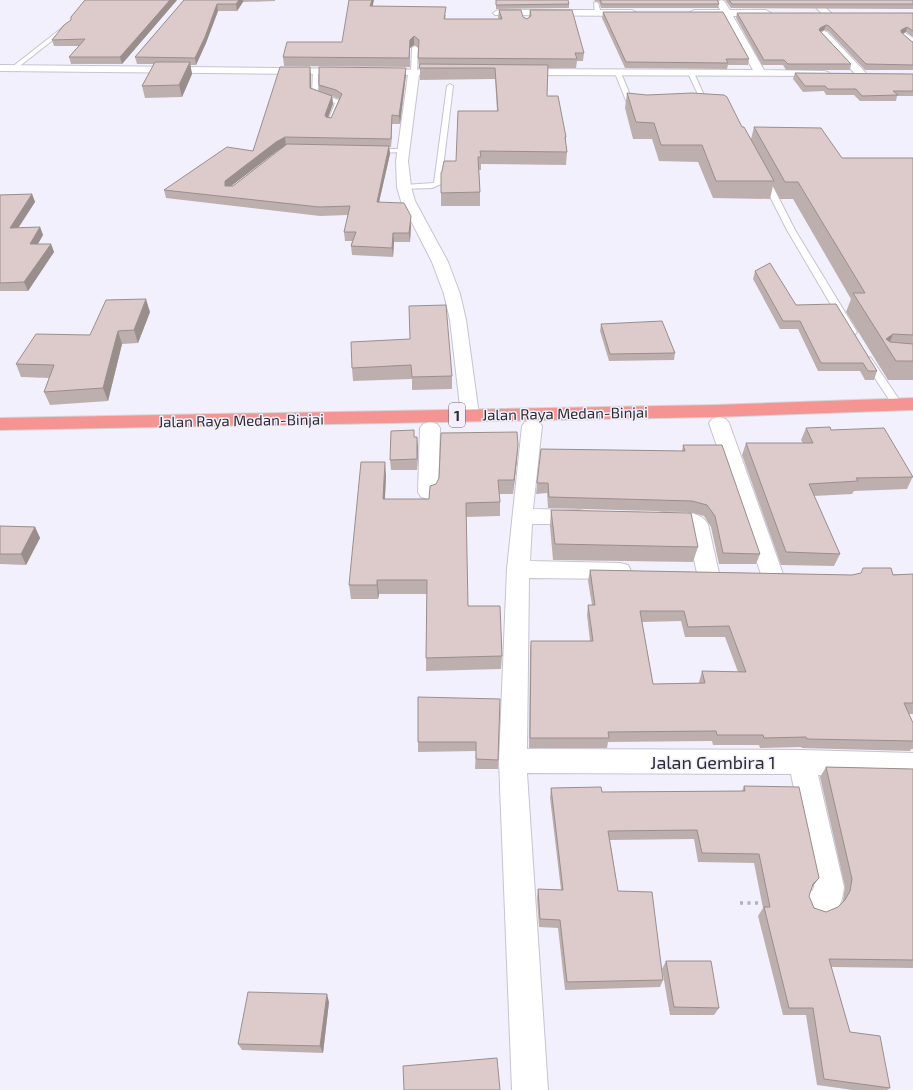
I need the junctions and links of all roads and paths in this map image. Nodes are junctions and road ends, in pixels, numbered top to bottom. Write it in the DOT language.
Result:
graph roads {
  1 [pos="720,0"];
  2 [pos="813,0"];
  3 [pos="596,3"];
  4 [pos="637,10"];
  5 [pos="498,13"];
  6 [pos="598,13"];
  7 [pos="686,13"];
  8 [pos="726,13"];
  9 [pos="772,13"];
  10 [pos="811,13"];
  11 [pos="69,25"];
  12 [pos="824,34"];
  13 [pos="906,36"];
  14 [pos="913,43"];
  15 [pos="415,48"];
  16 [pos="134,58"];
  17 [pos="0,68"];
  18 [pos="14,68"];
  19 [pos="125,69"];
  20 [pos="315,71"];
  21 [pos="414,72"];
  22 [pos="464,72"];
  23 [pos="510,72"];
  24 [pos="618,73"];
  25 [pos="691,73"];
  26 [pos="760,73"];
  27 [pos="831,74"];
  28 [pos="846,74"];
  29 [pos="450,86"];
  30 [pos="704,105"];
  31 [pos="640,106"];
  32 [pos="716,106"];
  33 [pos="695,107"];
  34 [pos="330,124"];
  35 [pos="365,150"];
  36 [pos="403,151"];
  37 [pos="761,171"];
  38 [pos="404,187"];
  39 [pos="857,340"];
  40 [pos="864,353"];
  41 [pos="905,404"];
  42 [pos="470,415"];
  43 [pos="913,419"];
  44 [pos="719,422"];
  45 [pos="0,424"];
  46 [pos="532,426"];
  47 [pos="430,428"];
  48 [pos="0,436"];
  49 [pos="428,492"];
  50 [pos="522,516"];
  51 [pos="600,518"];
  52 [pos="639,519"];
  53 [pos="518,569"];
  54 [pos="637,571"];
  55 [pos="684,572"];
  56 [pos="708,573"];
  57 [pos="772,574"];
  58 [pos="794,574"];
  59 [pos="513,761"];
  60 [pos="802,762"];
  61 [pos="913,765"];
  62 [pos="740,903"];
  63 [pos="772,903"];
  64 [pos="818,904"];
  65 [pos="530,1090"];
  1 -- 8 [label="street"];
  2 -- 10 [label="street"];
  3 -- 6 [label="lane"];
  4 -- 6 [label="street"];
  5 -- 6 [label="street"];
  7 -- 8 [label="street"];
  8 -- 9 [label="street"];
  8 -- 26 [label="street"];
  11 -- 18 [label="lane"];
  12 -- 28 [label="street"];
  13 -- 14 [label="street"];
  15 -- 21 [label="lane"];
  16 -- 19 [label="street"];
  17 -- 18 [label="street"];
  18 -- 19 [label="street"];
  19 -- 20 [label="street"];
  20 -- 21 [label="street"];
  20 -- 34 [label="lane"];
  21 -- 22 [label="street"];
  21 -- 36 [label="street"];
  23 -- 24 [label="street"];
  24 -- 25 [label="street"];
  24 -- 31 [label="lane"];
  25 -- 26 [label="street"];
  25 -- 30 [label="lane"];
  26 -- 27 [label="street"];
  29 -- 38 [label="lane"];
  30 -- 32 [label="lane"];
  30 -- 33 [label="lane"];
  35 -- 36 [label="lane"];
  36 -- 38 [label="street"];
  37 -- 39 [label="lane"];
  38 -- 42 [label="street"];
  40 -- 41 [label="lane"];
  41 -- 42 [label="highway, Jalan Raya Medan-Binjai / 1"];
  42 -- 45 [label="highway, Jalan Raya Medan-Binjai / 1"];
  43 -- 44 [label="highway, Jalan Raya Medan-Binjai / 1"];
  44 -- 46 [label="highway, Jalan Raya Medan-Binjai / 1"];
  44 -- 57 [label="street"];
  46 -- 47 [label="highway, Jalan Raya Medan-Binjai / 1"];
  46 -- 50 [label="street"];
  47 -- 48 [label="highway, Jalan Raya Medan-Binjai / 1"];
  47 -- 49 [label="street"];
  50 -- 51 [label="street"];
  50 -- 53 [label="street"];
  52 -- 56 [label="street"];
  53 -- 54 [label="street"];
  53 -- 59 [label="street"];
  55 -- 56 [label="street"];
  56 -- 57 [label="street"];
  57 -- 58 [label="street"];
  59 -- 60 [label="street, Jalan Gembira 1"];
  59 -- 65 [label="street"];
  60 -- 61 [label="street, Jalan Gembira 1"];
  60 -- 64 [label="street"];
  62 -- 63 [label="path"];
}
